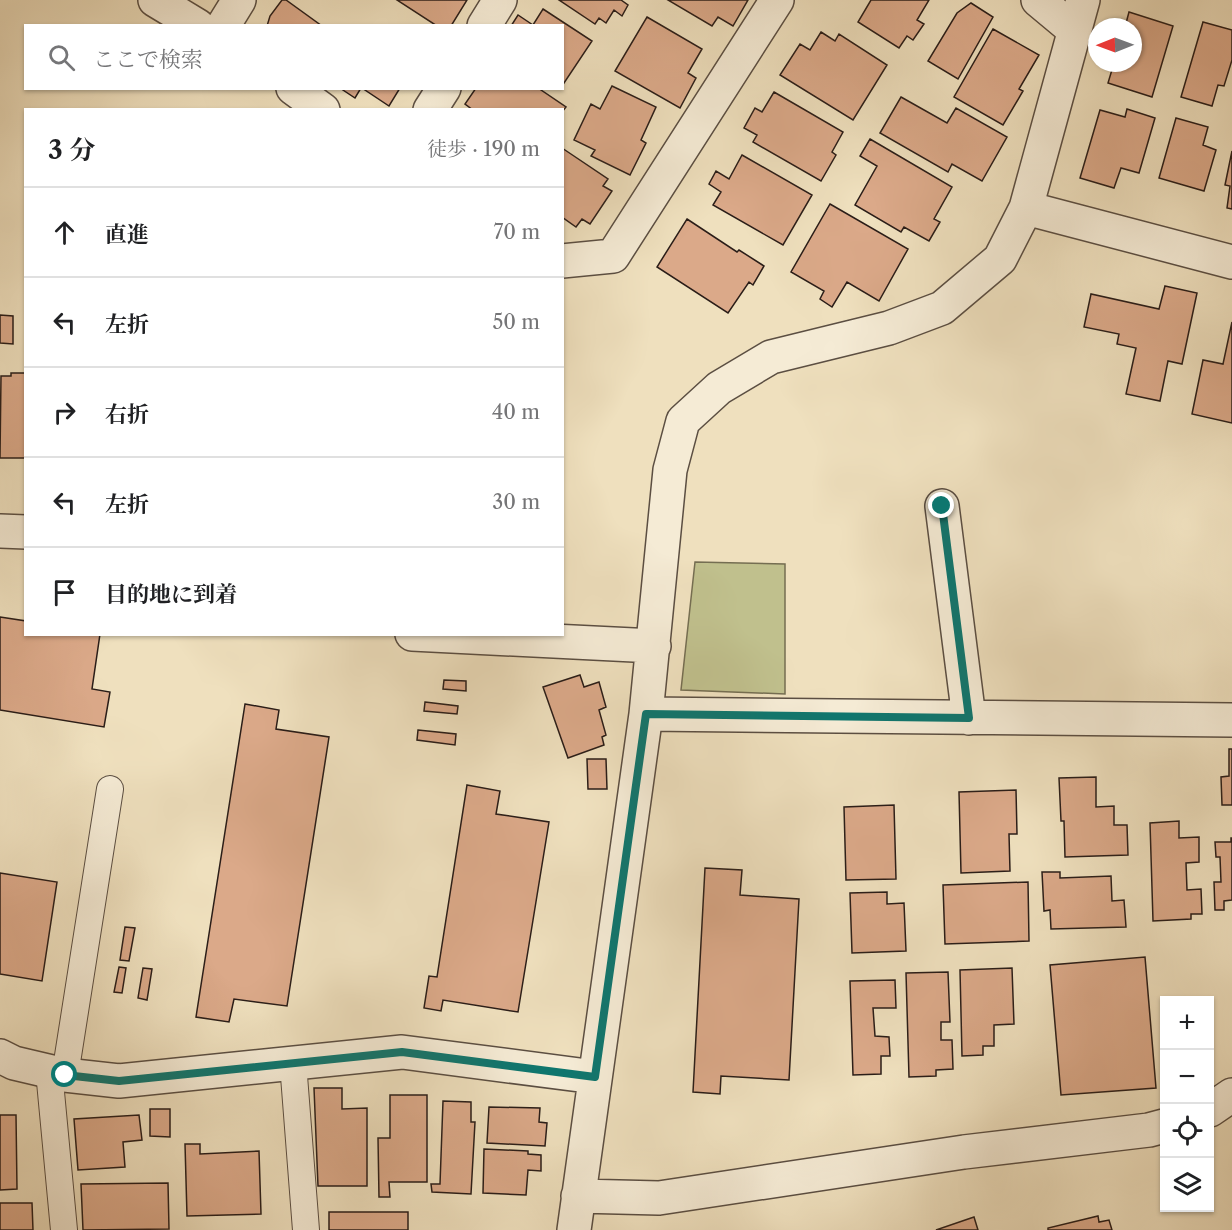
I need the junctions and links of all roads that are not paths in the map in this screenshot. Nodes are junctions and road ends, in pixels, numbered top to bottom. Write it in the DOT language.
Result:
graph roads {
  1 [pos="155,0"];
  2 [pos="239,0"];
  3 [pos="500,0"];
  4 [pos="777,0"];
  5 [pos="1038,0"];
  6 [pos="1079,15"];
  7 [pos="195,24"];
  8 [pos="224,24"];
  9 [pos="485,24"];
  10 [pos="295,90"];
  11 [pos="443,90"];
  12 [pos="320,108"];
  13 [pos="431,108"];
  14 [pos="1026,208"];
  15 [pos="564,261"];
  16 [pos="1232,262"];
  17 [pos="942,506"];
  18 [pos="0,531"];
  19 [pos="24,532"];
  20 [pos="456,636"];
  21 [pos="654,645"];
  22 [pos="646,714"];
  23 [pos="969,718"];
  24 [pos="1232,720"];
  25 [pos="110,789"];
  26 [pos="0,1056"];
  27 [pos="292,1063"];
  28 [pos="57,1073"];
  29 [pos="595,1077"];
  30 [pos="1232,1095"];
  31 [pos="1214,1107"];
  32 [pos="1160,1127"];
  33 [pos="578,1196"];
  34 [pos="64,1230"];
  35 [pos="306,1230"];
  36 [pos="574,1230"];
  1 -- 7 [label="street"];
  2 -- 8 [label="street"];
  3 -- 9 [label="street"];
  4 -- 15 [label="street"];
  5 -- 6 [label="street"];
  6 -- 14 [label="street"];
  10 -- 12 [label="street"];
  11 -- 13 [label="street"];
  14 -- 16 [label="street"];
  14 -- 21 [label="street"];
  17 -- 23 [label="street"];
  18 -- 19 [label="street"];
  20 -- 21 [label="street"];
  21 -- 22 [label="street"];
  22 -- 23 [label="street"];
  22 -- 29 [label="street"];
  23 -- 24 [label="street"];
  25 -- 28 [label="lane"];
  26 -- 28 [label="street"];
  27 -- 28 [label="street"];
  27 -- 29 [label="street"];
  27 -- 35 [label="lane"];
  28 -- 34 [label="lane"];
  29 -- 33 [label="street"];
  30 -- 31 [label="street"];
  32 -- 33 [label="street"];
  33 -- 36 [label="street"];
}
